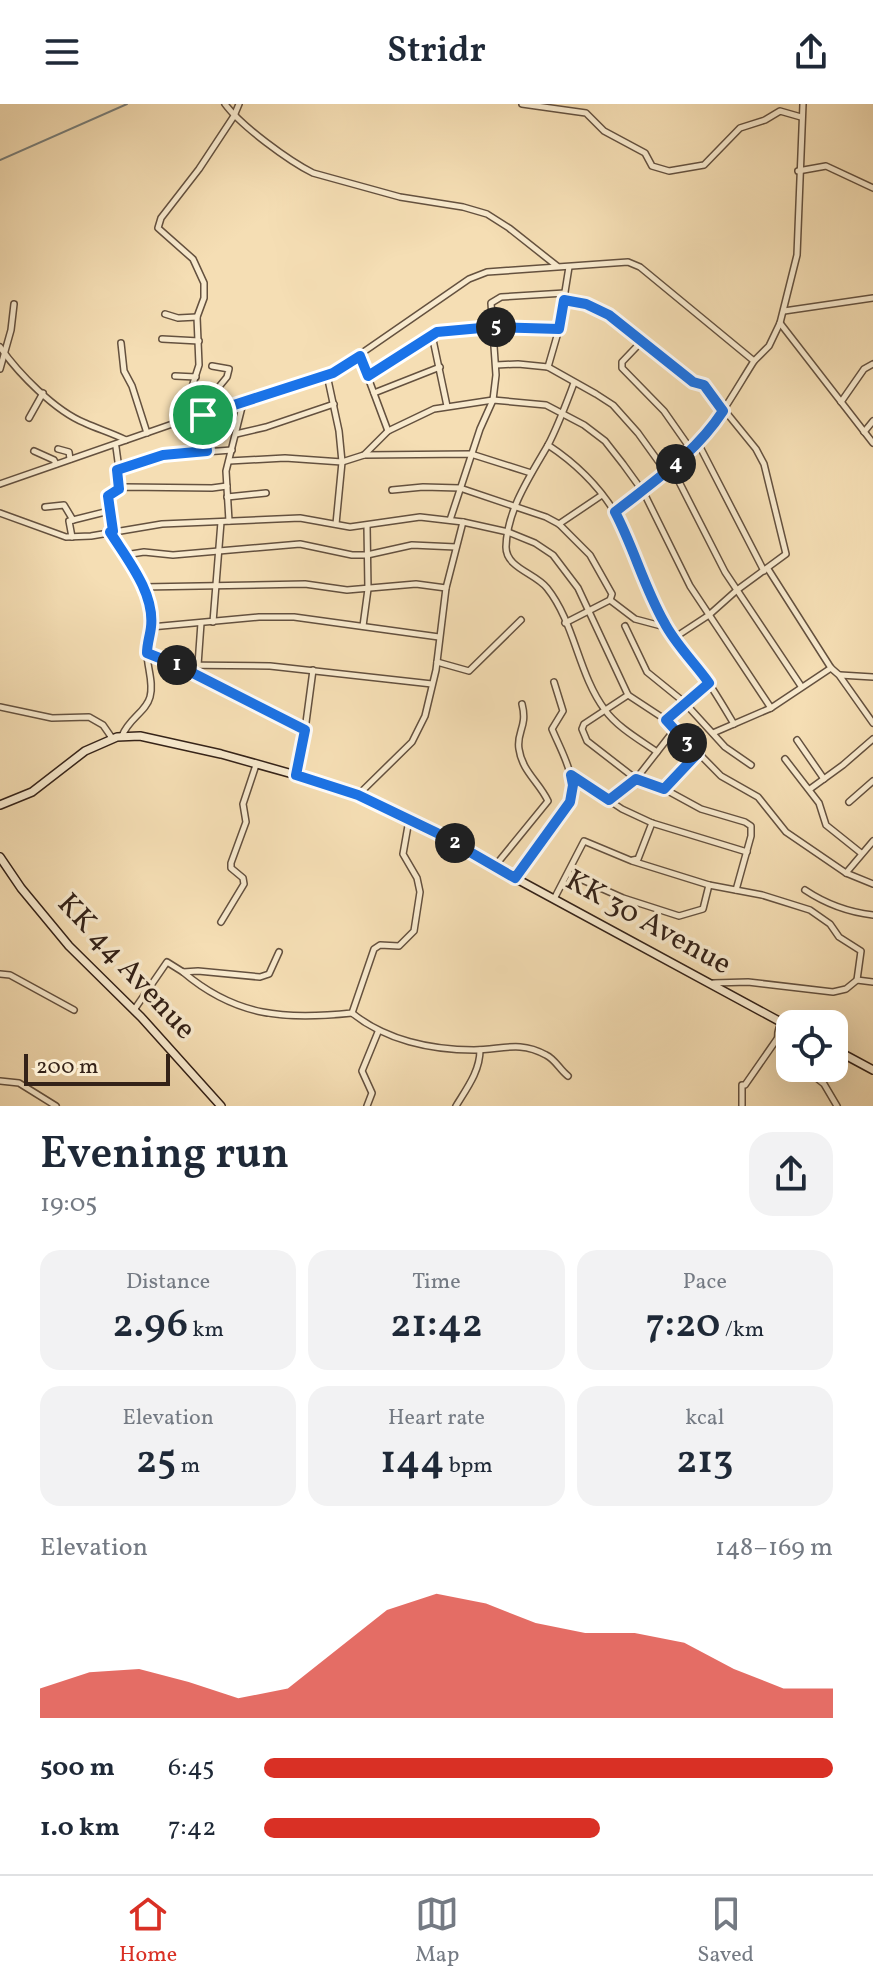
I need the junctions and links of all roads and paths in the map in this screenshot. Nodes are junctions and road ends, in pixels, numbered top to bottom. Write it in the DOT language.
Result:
graph roads {
  1 [pos="225,104"];
  2 [pos="239,104"];
  3 [pos="522,104"];
  4 [pos="803,104"];
  5 [pos="234,116"];
  6 [pos="801,117"];
  7 [pos="798,171"];
  8 [pos="873,188"];
  9 [pos="558,267"];
  10 [pos="569,267"];
  11 [pos="565,297"];
  12 [pos="873,298"];
  13 [pos="14,304"];
  14 [pos="784,311"];
  15 [pos="165,314"];
  16 [pos="197,317"];
  17 [pos="780,323"];
  18 [pos="492,327"];
  19 [pos="559,329"];
  20 [pos="432,335"];
  21 [pos="162,339"];
  22 [pos="643,340"];
  23 [pos="199,341"];
  24 [pos="121,343"];
  25 [pos="0,347"];
  26 [pos="4,354"];
  27 [pos="360,356"];
  28 [pos="754,361"];
  29 [pos="873,364"];
  30 [pos="496,365"];
  31 [pos="212,366"];
  32 [pos="440,367"];
  33 [pos="548,367"];
  34 [pos="0,369"];
  35 [pos="327,375"];
  36 [pos="175,376"];
  37 [pos="368,376"];
  38 [pos="196,377"];
  39 [pos="574,383"];
  40 [pos="43,393"];
  41 [pos="374,393"];
  42 [pos="493,400"];
  43 [pos="243,402"];
  44 [pos="841,402"];
  45 [pos="187,404"];
  46 [pos="334,404"];
  47 [pos="447,406"];
  48 [pos="723,411"];
  49 [pos="562,413"];
  50 [pos="203,415"];
  51 [pos="29,418"];
  52 [pos="181,421"];
  53 [pos="873,421"];
  54 [pos="388,431"];
  55 [pos="864,432"];
  56 [pos="147,433"];
  57 [pos="236,434"];
  58 [pos="126,440"];
  59 [pos="698,443"];
  60 [pos="873,443"];
  61 [pos="548,445"];
  62 [pos="116,447"];
  63 [pos="58,449"];
  64 [pos="232,450"];
  65 [pos="34,451"];
  66 [pos="207,451"];
  67 [pos="692,451"];
  68 [pos="471,454"];
  69 [pos="364,455"];
  70 [pos="70,459"];
  71 [pos="229,461"];
  72 [pos="342,462"];
  73 [pos="56,464"];
  74 [pos="119,469"];
  75 [pos="669,470"];
  76 [pos="531,473"];
  77 [pos="0,484"];
  78 [pos="227,486"];
  79 [pos="460,488"];
  80 [pos="119,489"];
  81 [pos="392,490"];
  82 [pos="266,493"];
  83 [pos="644,493"];
  84 [pos="602,495"];
  85 [pos="227,497"];
  86 [pos="45,507"];
  87 [pos="515,507"];
  88 [pos="109,511"];
  89 [pos="615,512"];
  90 [pos="0,513"];
  91 [pos="73,520"];
  92 [pos="450,520"];
  93 [pos="225,522"];
  94 [pos="463,522"];
  95 [pos="336,524"];
  96 [pos="559,524"];
  97 [pos="367,526"];
  98 [pos="112,532"];
  99 [pos="508,532"];
  100 [pos="72,537"];
  101 [pos="456,547"];
  102 [pos="220,550"];
  103 [pos="125,555"];
  104 [pos="367,555"];
  105 [pos="766,570"];
  106 [pos="218,586"];
  107 [pos="143,587"];
  108 [pos="446,588"];
  109 [pos="368,589"];
  110 [pos="737,590"];
  111 [pos="610,600"];
  112 [pos="590,611"];
  113 [pos="709,615"];
  114 [pos="521,620"];
  115 [pos="201,622"];
  116 [pos="213,622"];
  117 [pos="565,623"];
  118 [pos="363,626"];
  119 [pos="625,626"];
  120 [pos="151,627"];
  121 [pos="666,627"];
  122 [pos="439,637"];
  123 [pos="674,638"];
  124 [pos="147,653"];
  125 [pos="437,662"];
  126 [pos="177,665"];
  127 [pos="198,665"];
  128 [pos="831,668"];
  129 [pos="313,670"];
  130 [pos="839,675"];
  131 [pos="873,677"];
  132 [pos="554,682"];
  133 [pos="709,683"];
  134 [pos="432,684"];
  135 [pos="801,686"];
  136 [pos="628,695"];
  137 [pos="684,702"];
  138 [pos="522,704"];
  139 [pos="0,707"];
  140 [pos="771,708"];
  141 [pos="605,710"];
  142 [pos="666,720"];
  143 [pos="873,723"];
  144 [pos="734,724"];
  145 [pos="675,729"];
  146 [pos="305,730"];
  147 [pos="713,733"];
  148 [pos="122,736"];
  149 [pos="112,738"];
  150 [pos="873,739"];
  151 [pos="797,740"];
  152 [pos="657,752"];
  153 [pos="697,754"];
  154 [pos="785,759"];
  155 [pos="256,765"];
  156 [pos="751,765"];
  157 [pos="296,775"];
  158 [pos="571,775"];
  159 [pos="636,779"];
  160 [pos="824,779"];
  161 [pos="873,781"];
  162 [pos="664,789"];
  163 [pos="810,789"];
  164 [pos="358,795"];
  165 [pos="609,800"];
  166 [pos="849,802"];
  167 [pos="0,805"];
  168 [pos="409,819"];
  169 [pos="652,823"];
  170 [pos="873,841"];
  171 [pos="747,852"];
  172 [pos="861,853"];
  173 [pos="0,857"];
  174 [pos="632,861"];
  175 [pos="495,866"];
  176 [pos="846,873"];
  177 [pos="569,874"];
  178 [pos="515,878"];
  179 [pos="873,884"];
  180 [pos="709,885"];
  181 [pos="736,890"];
  182 [pos="805,890"];
  183 [pos="554,899"];
  184 [pos="873,915"];
  185 [pos="221,922"];
  186 [pos="279,952"];
  187 [pos="183,972"];
  188 [pos="0,974"];
  189 [pos="857,980"];
  190 [pos="873,982"];
  191 [pos="708,983"];
  192 [pos="74,1010"];
  193 [pos="134,1011"];
  194 [pos="352,1013"];
  195 [pos="776,1020"];
  196 [pos="378,1032"];
  197 [pos="776,1040"];
  198 [pos="480,1050"];
  199 [pos="848,1057"];
  200 [pos="873,1070"];
  201 [pos="568,1076"];
  202 [pos="0,1081"];
  203 [pos="822,1082"];
  204 [pos="742,1105"];
  205 [pos="56,1106"];
  206 [pos="221,1106"];
  207 [pos="367,1106"];
  208 [pos="456,1106"];
  209 [pos="837,1106"];
  1 -- 5 [label="street"];
  2 -- 5 [label="street"];
  3 -- 6 [label="street"];
  4 -- 6 [label="street"];
  5 -- 9 [label="street"];
  5 -- 16 [label="street"];
  6 -- 7 [label="street"];
  7 -- 8 [label="street"];
  7 -- 14 [label="street"];
  9 -- 10 [label="street"];
  9 -- 27 [label="street"];
  10 -- 11 [label="street"];
  10 -- 28 [label="street"];
  11 -- 18 [label="street"];
  11 -- 19 [label="street"];
  11 -- 22 [label="street"];
  12 -- 14 [label="street"];
  13 -- 26 [label="street"];
  14 -- 17 [label="street"];
  15 -- 16 [label="street"];
  16 -- 23 [label="street"];
  17 -- 28 [label="street"];
  17 -- 44 [label="street"];
  18 -- 19 [label="street"];
  18 -- 20 [label="street"];
  18 -- 30 [label="street"];
  19 -- 33 [label="street"];
  20 -- 32 [label="street"];
  20 -- 37 [label="street"];
  21 -- 23 [label="street"];
  22 -- 48 [label="street"];
  22 -- 67 [label="street"];
  23 -- 38 [label="street"];
  24 -- 56 [label="street"];
  25 -- 26 [label="street"];
  26 -- 34 [label="street"];
  26 -- 40 [label="street"];
  27 -- 35 [label="street"];
  27 -- 37 [label="street"];
  28 -- 48 [label="street"];
  29 -- 44 [label="street"];
  30 -- 33 [label="street"];
  30 -- 42 [label="street"];
  31 -- 45 [label="street"];
  32 -- 41 [label="street"];
  32 -- 47 [label="street"];
  33 -- 39 [label="street"];
  35 -- 43 [label="street"];
  35 -- 46 [label="street"];
  36 -- 38 [label="street"];
  37 -- 41 [label="street"];
  38 -- 45 [label="street"];
  39 -- 49 [label="street"];
  39 -- 75 [label="street"];
  40 -- 51 [label="street"];
  40 -- 58 [label="street"];
  41 -- 54 [label="street"];
  42 -- 47 [label="street"];
  42 -- 49 [label="street"];
  42 -- 68 [label="street"];
  43 -- 50 [label="street"];
  43 -- 57 [label="street"];
  44 -- 55 [label="street"];
  45 -- 52 [label="street"];
  46 -- 57 [label="street"];
  46 -- 72 [label="street"];
  47 -- 54 [label="street"];
  48 -- 59 [label="street"];
  48 -- 105 [label="street"];
  49 -- 61 [label="street"];
  49 -- 83 [label="street"];
  50 -- 52 [label="street"];
  50 -- 66 [label="street"];
  52 -- 56 [label="street"];
  53 -- 55 [label="street"];
  54 -- 69 [label="street"];
  55 -- 60 [label="street"];
  56 -- 58 [label="street"];
  57 -- 64 [label="street"];
  58 -- 70 [label="street"];
  59 -- 67 [label="street"];
  59 -- 105 [label="street"];
  61 -- 76 [label="street"];
  61 -- 84 [label="street"];
  62 -- 74 [label="street"];
  63 -- 70 [label="street"];
  64 -- 66 [label="street"];
  64 -- 71 [label="street"];
  65 -- 73 [label="street"];
  66 -- 74 [label="street"];
  67 -- 75 [label="street"];
  68 -- 69 [label="street"];
  68 -- 76 [label="street"];
  68 -- 79 [label="street"];
  69 -- 72 [label="street"];
  70 -- 73 [label="street"];
  71 -- 72 [label="street"];
  71 -- 78 [label="street"];
  72 -- 95 [label="street"];
  73 -- 77 [label="street"];
  74 -- 80 [label="street"];
  75 -- 83 [label="street"];
  75 -- 110 [label="street"];
  76 -- 87 [label="street"];
  78 -- 80 [label="street"];
  78 -- 85 [label="street"];
  79 -- 81 [label="street"];
  79 -- 87 [label="street"];
  79 -- 92 [label="street"];
  80 -- 88 [label="street"];
  82 -- 85 [label="street"];
  83 -- 89 [label="street"];
  83 -- 113 [label="street"];
  84 -- 89 [label="street"];
  84 -- 96 [label="street"];
  85 -- 93 [label="street"];
  86 -- 91 [label="street"];
  87 -- 96 [label="street"];
  87 -- 99 [label="street"];
  88 -- 91 [label="street"];
  88 -- 98 [label="street"];
  89 -- 121 [label="street"];
  90 -- 100 [label="street"];
  91 -- 100 [label="street"];
  92 -- 94 [label="street"];
  92 -- 97 [label="street"];
  93 -- 95 [label="street"];
  93 -- 98 [label="street"];
  93 -- 102 [label="street"];
  94 -- 99 [label="street"];
  94 -- 101 [label="street"];
  95 -- 97 [label="street"];
  96 -- 111 [label="street"];
  97 -- 104 [label="street"];
  98 -- 100 [label="street"];
  98 -- 103 [label="street"];
  99 -- 112 [label="street"];
  99 -- 117 [label="street"];
  101 -- 104 [label="street"];
  101 -- 108 [label="street"];
  102 -- 103 [label="street"];
  102 -- 104 [label="street"];
  102 -- 106 [label="street"];
  103 -- 107 [label="street"];
  104 -- 109 [label="street"];
  105 -- 110 [label="street"];
  105 -- 128 [label="street"];
  106 -- 107 [label="street"];
  106 -- 109 [label="street"];
  106 -- 116 [label="street"];
  107 -- 120 [label="street"];
  108 -- 109 [label="street"];
  108 -- 122 [label="street"];
  109 -- 118 [label="street"];
  110 -- 113 [label="street"];
  110 -- 135 [label="street"];
  111 -- 112 [label="street"];
  111 -- 121 [label="street"];
  112 -- 117 [label="street"];
  112 -- 136 [label="street"];
  113 -- 123 [label="street"];
  113 -- 140 [label="street"];
  114 -- 125 [label="street"];
  115 -- 116 [label="street"];
  115 -- 120 [label="street"];
  115 -- 127 [label="street"];
  116 -- 118 [label="street"];
  117 -- 141 [label="street"];
  118 -- 122 [label="street"];
  119 -- 137 [label="street"];
  120 -- 124 [label="street"];
  121 -- 123 [label="street"];
  122 -- 125 [label="street"];
  123 -- 133 [label="street"];
  124 -- 126 [label="street"];
  124 -- 148 [label="street"];
  125 -- 134 [label="street"];
  126 -- 127 [label="street"];
  126 -- 146 [label="street"];
  127 -- 129 [label="street"];
  128 -- 130 [label="street"];
  128 -- 135 [label="street"];
  129 -- 134 [label="street"];
  129 -- 146 [label="street"];
  130 -- 131 [label="street"];
  130 -- 143 [label="street"];
  132 -- 158 [label="street"];
  133 -- 137 [label="street"];
  133 -- 144 [label="street"];
  134 -- 164 [label="street"];
  135 -- 140 [label="street"];
  136 -- 141 [label="street"];
  136 -- 142 [label="street"];
  137 -- 142 [label="street"];
  137 -- 147 [label="street"];
  138 -- 175 [label="street"];
  139 -- 149 [label="street"];
  140 -- 144 [label="street"];
  141 -- 152 [label="street"];
  141 -- 159 [label="street"];
  142 -- 145 [label="street"];
  144 -- 147 [label="street"];
  145 -- 152 [label="street"];
  145 -- 153 [label="street"];
  146 -- 157 [label="street"];
  147 -- 156 [label="street"];
  148 -- 149 [label="main road, KK 30 Avenue"];
  148 -- 155 [label="main road, KK 30 Avenue"];
  149 -- 167 [label="main road, KK 30 Avenue"];
  150 -- 160 [label="street"];
  151 -- 160 [label="street"];
  152 -- 159 [label="street"];
  153 -- 162 [label="street"];
  153 -- 176 [label="street"];
  154 -- 163 [label="street"];
  155 -- 157 [label="main road, KK 30 Avenue"];
  155 -- 185 [label="street"];
  157 -- 164 [label="main road, KK 30 Avenue"];
  158 -- 165 [label="street"];
  158 -- 178 [label="street"];
  159 -- 162 [label="street"];
  159 -- 165 [label="street"];
  160 -- 163 [label="street"];
  161 -- 166 [label="street"];
  162 -- 171 [label="street"];
  163 -- 172 [label="street"];
  164 -- 168 [label="main road, KK 30 Avenue"];
  165 -- 169 [label="street"];
  168 -- 175 [label="main road, KK 30 Avenue"];
  168 -- 194 [label="street"];
  169 -- 171 [label="street"];
  169 -- 174 [label="street"];
  170 -- 172 [label="street"];
  171 -- 181 [label="street"];
  172 -- 176 [label="street"];
  173 -- 193 [label="main road, KK 44 Avenue"];
  174 -- 177 [label="street"];
  174 -- 180 [label="street"];
  175 -- 178 [label="main road, KK 30 Avenue"];
  176 -- 179 [label="street"];
  177 -- 180 [label="street"];
  177 -- 183 [label="street"];
  178 -- 183 [label="main road, KK 30 Avenue"];
  180 -- 181 [label="street"];
  181 -- 189 [label="street"];
  182 -- 184 [label="street"];
  183 -- 191 [label="main road, KK 30 Avenue"];
  186 -- 187 [label="street"];
  187 -- 193 [label="street"];
  187 -- 194 [label="street"];
  188 -- 192 [label="street"];
  189 -- 190 [label="street"];
  189 -- 191 [label="street"];
  191 -- 195 [label="main road, KK 30 Avenue"];
  193 -- 206 [label="main road, KK 44 Avenue"];
  194 -- 196 [label="street"];
  196 -- 198 [label="street"];
  196 -- 207 [label="street"];
  197 -- 204 [label="street"];
  198 -- 201 [label="street"];
  198 -- 208 [label="street"];
  199 -- 200 [label="main road"];
  202 -- 205 [label="street"];
  203 -- 209 [label="street"];
}
